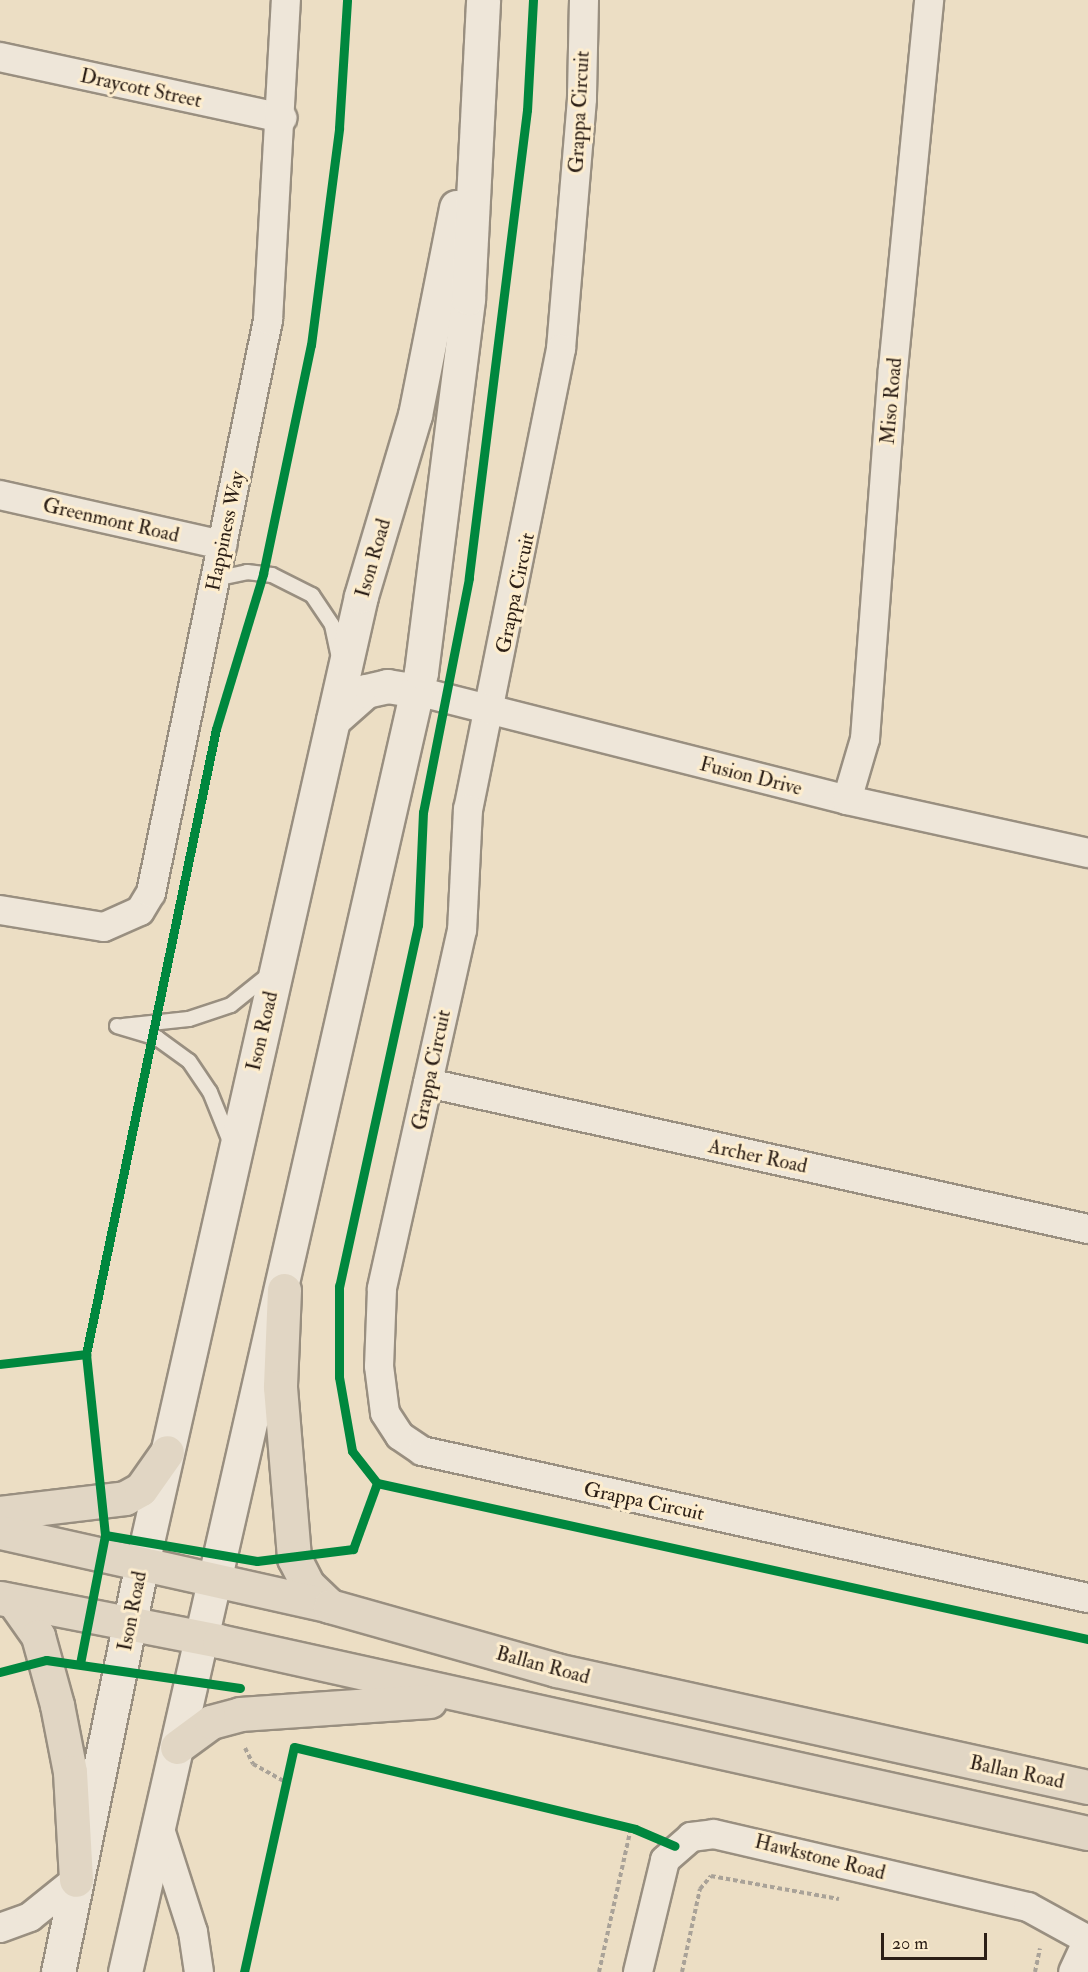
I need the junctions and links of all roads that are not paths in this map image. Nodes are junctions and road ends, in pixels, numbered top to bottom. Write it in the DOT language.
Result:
graph roads {
  1 [pos="286,0"];
  2 [pos="483,0"];
  3 [pos="584,0"];
  4 [pos="929,0"];
  5 [pos="0,57"];
  6 [pos="479,94"];
  7 [pos="282,118"];
  8 [pos="0,495"];
  9 [pos="222,545"];
  10 [pos="215,579"];
  11 [pos="344,675"];
  12 [pos="417,691"];
  13 [pos="490,708"];
  14 [pos="333,720"];
  15 [pos="847,800"];
  16 [pos="1088,853"];
  17 [pos="0,910"];
  18 [pos="279,960"];
  19 [pos="428,1083"];
  20 [pos="235,1154"];
  21 [pos="1088,1229"];
  22 [pos="284,1290"];
  23 [pos="167,1452"];
  24 [pos="0,1513"];
  25 [pos="0,1532"];
  26 [pos="142,1564"];
  27 [pos="214,1580"];
  28 [pos="1088,1598"];
  29 [pos="7,1600"];
  30 [pos="330,1606"];
  31 [pos="129,1624"];
  32 [pos="201,1637"];
  33 [pos="483,1700"];
  34 [pos="177,1747"];
  35 [pos="1088,1787"];
  36 [pos="158,1823"];
  37 [pos="1088,1833"];
  38 [pos="76,1880"];
  39 [pos="0,1928"];
  40 [pos="1080,1955"];
  41 [pos="58,1972"];
  42 [pos="125,1972"];
  43 [pos="199,1972"];
  44 [pos="638,1972"];
  1 -- 7 [label="street, Happiness Way"];
  2 -- 6 [label="main road, Ison Road"];
  3 -- 13 [label="street, Grappa Circuit"];
  4 -- 15 [label="street, Miso Road"];
  5 -- 7 [label="street, Draycott Street"];
  6 -- 11 [label="main road, Ison Road"];
  6 -- 12 [label="main road, Ison Road"];
  7 -- 9 [label="street, Happiness Way"];
  8 -- 9 [label="street, Greenmont Road"];
  9 -- 10 [label="street, Happiness Way"];
  10 -- 11 [label="lane"];
  10 -- 17 [label="street, Happiness Way"];
  11 -- 14 [label="main road, Ison Road"];
  12 -- 13 [label="street, Fusion Drive"];
  12 -- 14 [label="main road"];
  12 -- 22 [label="main road, Ison Road"];
  13 -- 15 [label="street, Fusion Drive"];
  13 -- 19 [label="street, Grappa Circuit"];
  14 -- 18 [label="main road, Ison Road"];
  15 -- 16 [label="street, Fusion Drive"];
  18 -- 20 [label="main road, Ison Road"];
  18 -- 20 [label="lane"];
  19 -- 21 [label="street, Archer Road"];
  19 -- 28 [label="street, Grappa Circuit"];
  20 -- 23 [label="main road, Ison Road"];
  22 -- 27 [label="main road, Ison Road"];
  22 -- 30 [label="main road"];
  23 -- 24 [label="main road"];
  23 -- 26 [label="main road, Ison Road"];
  25 -- 26 [label="main road, Ballan Road"];
  26 -- 27 [label="main road, Ballan Road"];
  26 -- 31 [label="main road, Ison Road"];
  27 -- 30 [label="main road, Ballan Road"];
  27 -- 32 [label="main road, Ison Road"];
  29 -- 31 [label="main road"];
  29 -- 38 [label="main road"];
  30 -- 35 [label="main road, Ballan Road"];
  31 -- 32 [label="main road"];
  31 -- 38 [label="main road, Ison Road"];
  32 -- 33 [label="main road"];
  32 -- 34 [label="main road, Ison Road"];
  33 -- 34 [label="main road"];
  33 -- 37 [label="main road"];
  34 -- 36 [label="main road, Ison Road"];
  36 -- 42 [label="main road, Ison Road"];
  36 -- 43 [label="street"];
  38 -- 39 [label="street"];
  38 -- 41 [label="main road, Ison Road"];
  40 -- 44 [label="street, Hawkstone Road"];
}
